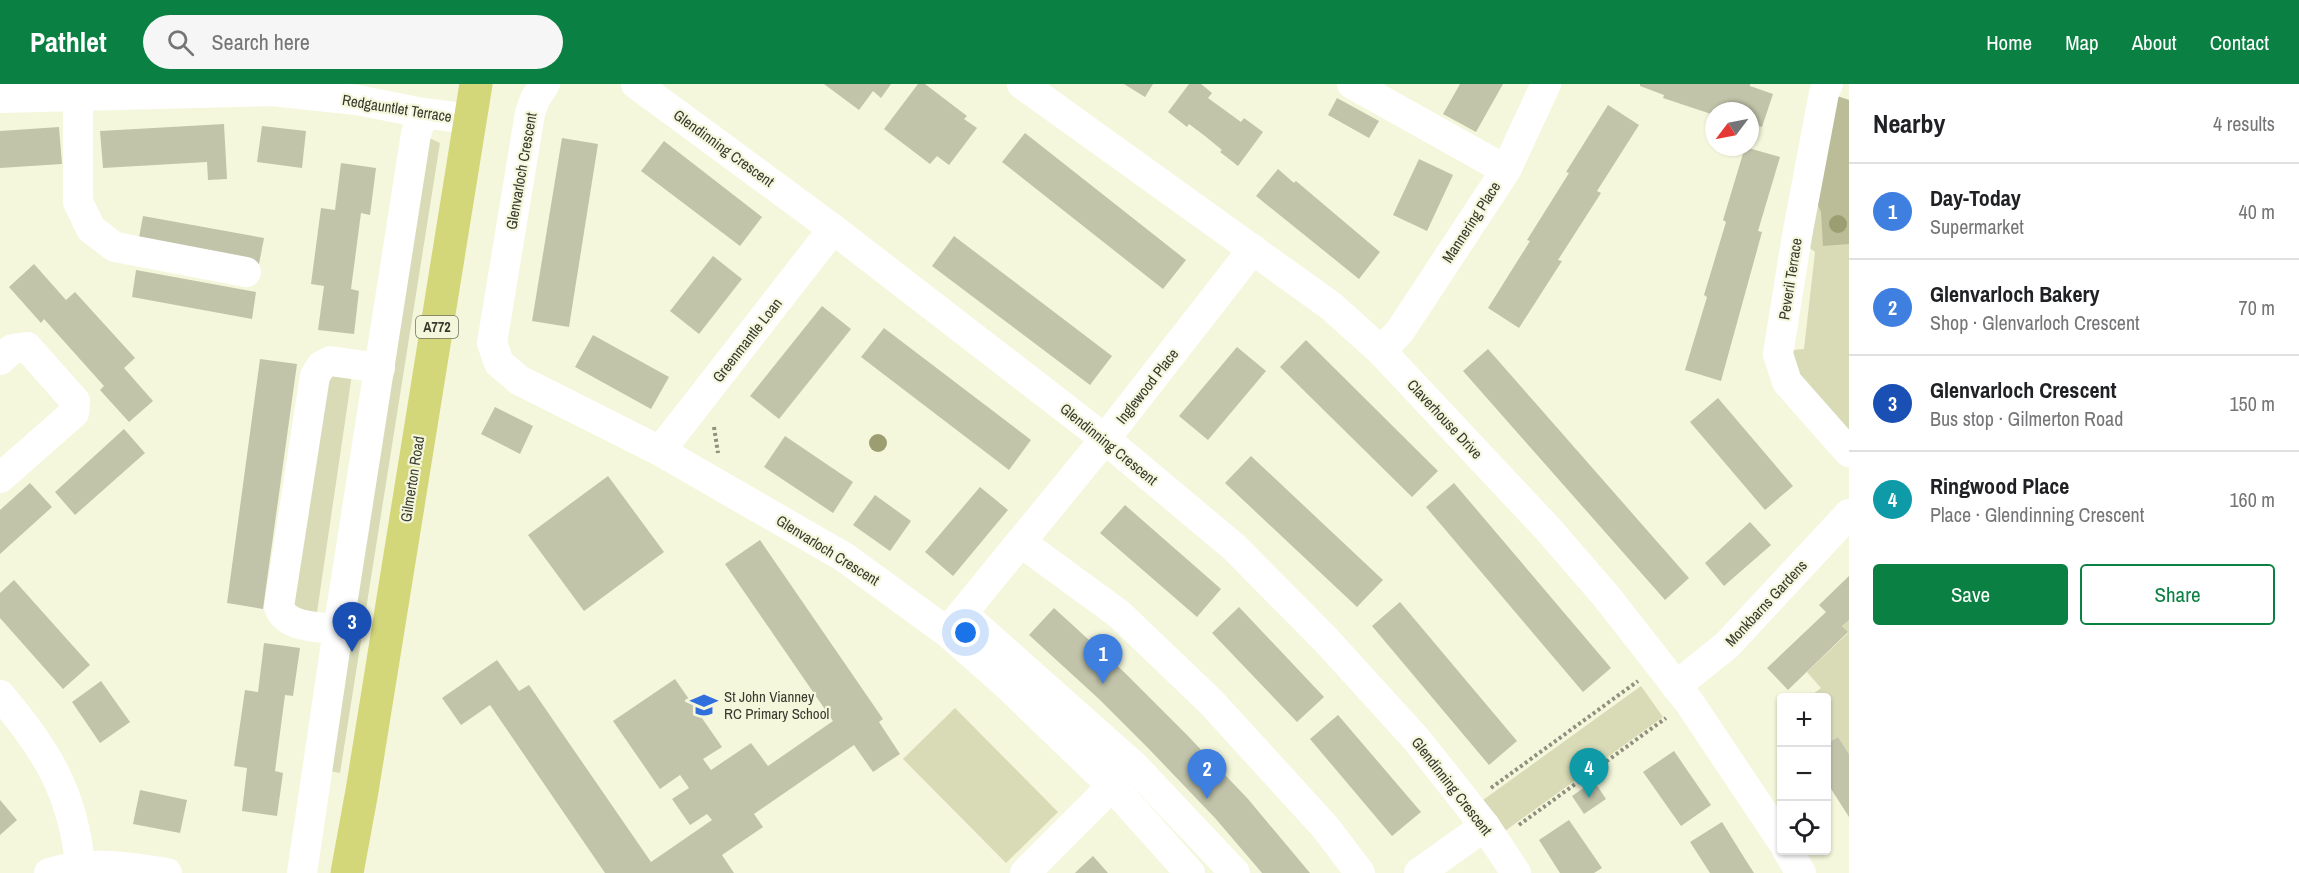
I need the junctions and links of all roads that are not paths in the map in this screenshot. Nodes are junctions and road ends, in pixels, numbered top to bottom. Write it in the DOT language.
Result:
graph roads {
  1 [pos="476,84"];
  2 [pos="545,84"];
  3 [pos="636,84"];
  4 [pos="1022,84"];
  5 [pos="1352,84"];
  6 [pos="1546,84"];
  7 [pos="1828,84"];
  8 [pos="78,96"];
  9 [pos="0,98"];
  10 [pos="423,113"];
  11 [pos="471,119"];
  12 [pos="1506,170"];
  13 [pos="833,229"];
  14 [pos="1253,249"];
  15 [pos="246,272"];
  16 [pos="1381,351"];
  17 [pos="0,360"];
  18 [pos="380,368"];
  19 [pos="1105,439"];
  20 [pos="660,451"];
  21 [pos="1849,452"];
  22 [pos="0,478"];
  23 [pos="1849,514"];
  24 [pos="1022,543"];
  25 [pos="955,623"];
  26 [pos="338,630"];
  27 [pos="1675,684"];
  28 [pos="0,695"];
  29 [pos="1112,786"];
  30 [pos="1483,824"];
  31 [pos="1777,834"];
  32 [pos="1790,855"];
  33 [pos="80,866"];
  34 [pos="50,873"];
  35 [pos="167,873"];
  36 [pos="302,873"];
  37 [pos="347,873"];
  38 [pos="1025,873"];
  39 [pos="1190,873"];
  40 [pos="1235,873"];
  41 [pos="1360,873"];
  42 [pos="1419,873"];
  43 [pos="1516,873"];
  44 [pos="1801,873"];
  1 -- 11 [label="main road, Gilmerton Road / A772"];
  2 -- 20 [label="street, Glenvarloch Crescent"];
  3 -- 13 [label="street, Glendinning Crescent"];
  4 -- 14 [label="street, Claverhouse Drive"];
  5 -- 12 [label="street"];
  6 -- 12 [label="street, Mannering Place"];
  7 -- 21 [label="street, Peveril Terrace"];
  8 -- 9 [label="street, Redgauntlet Terrace"];
  8 -- 10 [label="street, Redgauntlet Terrace"];
  8 -- 15 [label="street"];
  10 -- 11 [label="street, Redgauntlet Terrace"];
  10 -- 18 [label="street"];
  11 -- 37 [label="main road, Gilmerton Road / A772"];
  12 -- 16 [label="street, Mannering Place"];
  13 -- 19 [label="street, Glendinning Crescent"];
  13 -- 20 [label="street, Greenmantle Loan"];
  14 -- 16 [label="street, Claverhouse Drive"];
  14 -- 19 [label="street, Inglewood Place"];
  16 -- 27 [label="street, Claverhouse Drive"];
  17 -- 22 [label="street"];
  18 -- 26 [label="street"];
  18 -- 26 [label="street"];
  19 -- 24 [label="street, Inglewood Place"];
  19 -- 30 [label="street, Glendinning Crescent"];
  20 -- 25 [label="street, Glenvarloch Crescent"];
  23 -- 27 [label="street, Monkbarns Gardens"];
  24 -- 25 [label="street, Inglewood Place"];
  24 -- 41 [label="street"];
  25 -- 29 [label="street, Glenvarloch Crescent"];
  25 -- 40 [label="street"];
  26 -- 36 [label="street"];
  27 -- 31 [label="street, Claverhouse Drive"];
  28 -- 33 [label="street"];
  29 -- 38 [label="street"];
  29 -- 39 [label="street, Glenvarloch Crescent"];
  30 -- 42 [label="street"];
  30 -- 43 [label="street, Glendinning Crescent"];
  32 -- 44 [label="street"];
  33 -- 34 [label="street"];
  33 -- 35 [label="street"];
}
